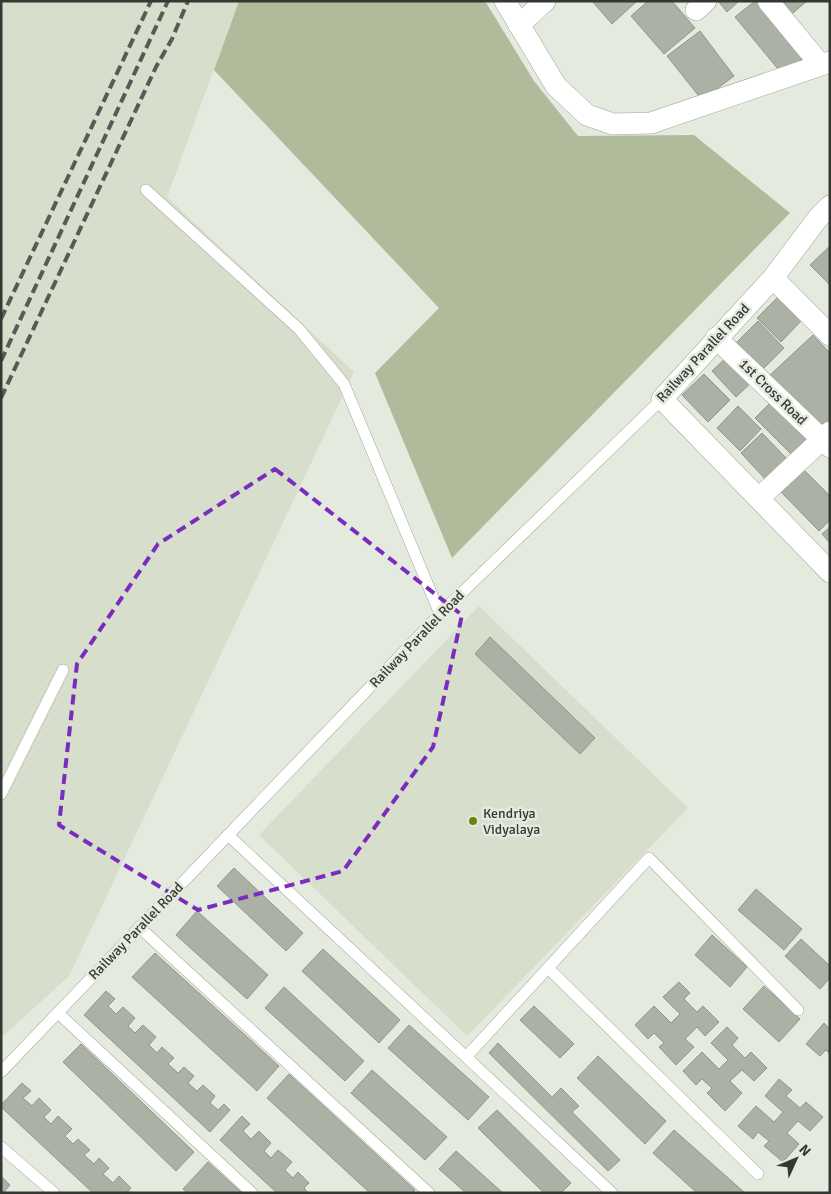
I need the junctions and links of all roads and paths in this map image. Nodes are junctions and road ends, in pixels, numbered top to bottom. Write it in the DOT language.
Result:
graph roads {
  1 [pos="505,1"];
  2 [pos="546,1"];
  3 [pos="768,1"];
  4 [pos="519,25"];
  5 [pos="825,63"];
  6 [pos="146,190"];
  7 [pos="826,218"];
  8 [pos="773,278"];
  9 [pos="830,335"];
  10 [pos="716,338"];
  11 [pos="662,399"];
  12 [pos="827,439"];
  13 [pos="758,498"];
  14 [pos="830,572"];
  15 [pos="440,614"];
  16 [pos="63,670"];
  17 [pos="1,794"];
  18 [pos="228,835"];
  19 [pos="139,927"];
  20 [pos="548,968"];
  21 [pos="798,1010"];
  22 [pos="58,1013"];
  23 [pos="466,1057"];
  24 [pos="1,1072"];
  25 [pos="1,1146"];
  26 [pos="758,1174"];
  27 [pos="54,1193"];
  28 [pos="252,1193"];
  29 [pos="429,1193"];
  30 [pos="612,1193"];
  1 -- 4 [label="street"];
  2 -- 4 [label="street"];
  3 -- 5 [label="street"];
  4 -- 5 [label="street"];
  6 -- 15 [label="lane"];
  7 -- 8 [label="street, Railway Parallel Road"];
  8 -- 9 [label="street"];
  8 -- 10 [label="street, Railway Parallel Road"];
  10 -- 11 [label="street, Railway Parallel Road"];
  10 -- 12 [label="street, 1st Cross Road"];
  11 -- 13 [label="street"];
  11 -- 15 [label="lane, Railway Parallel Road"];
  12 -- 13 [label="street"];
  13 -- 14 [label="street"];
  15 -- 18 [label="lane, Railway Parallel Road"];
  16 -- 17 [label="lane"];
  18 -- 19 [label="lane, Railway Parallel Road"];
  18 -- 23 [label="lane"];
  19 -- 22 [label="lane, Railway Parallel Road"];
  19 -- 29 [label="lane"];
  20 -- 21 [label="lane"];
  20 -- 23 [label="lane"];
  20 -- 26 [label="lane"];
  22 -- 24 [label="lane, Railway Parallel Road"];
  22 -- 28 [label="lane"];
  23 -- 30 [label="lane"];
  25 -- 27 [label="lane"];
}
